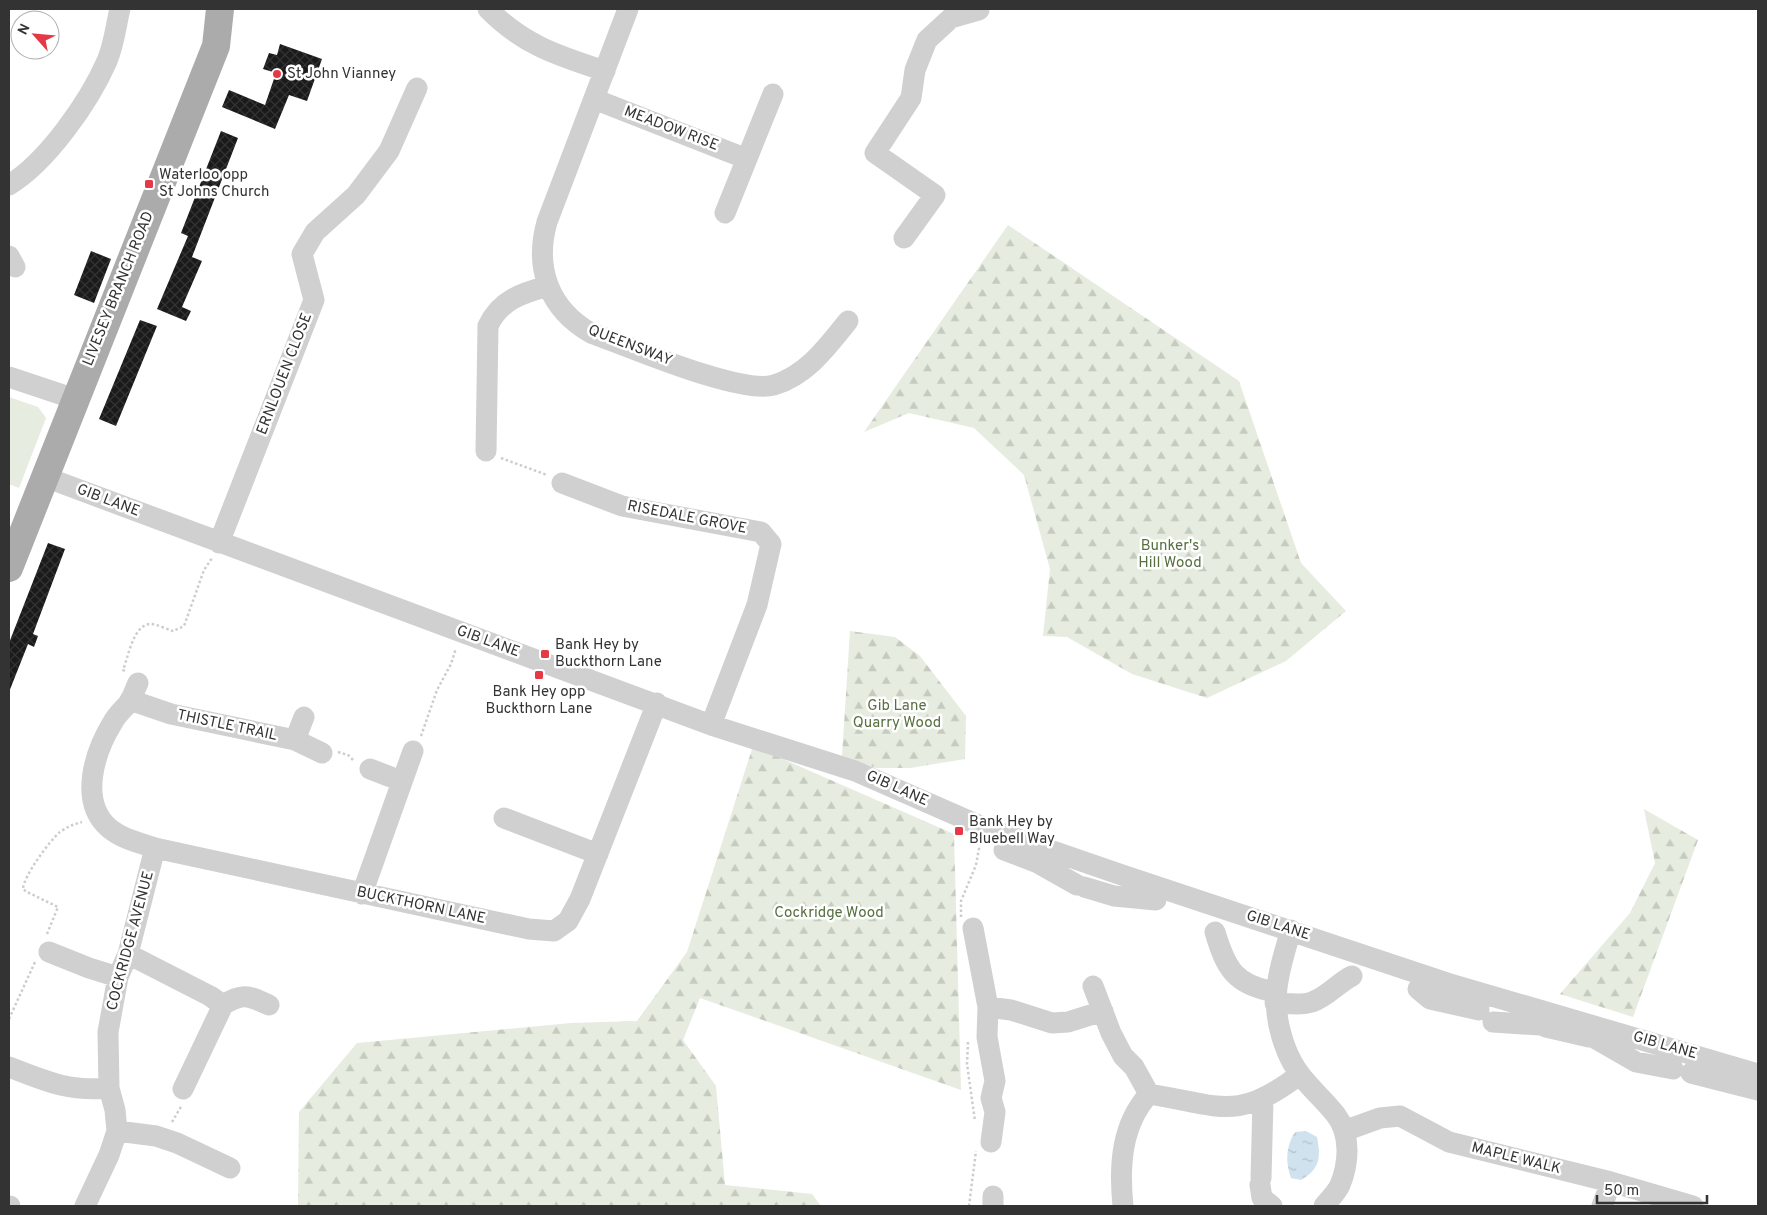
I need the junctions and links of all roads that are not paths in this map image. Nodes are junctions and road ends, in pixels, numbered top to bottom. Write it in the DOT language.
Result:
graph roads {
  1 [pos="120,9"];
  2 [pos="220,9"];
  3 [pos="488,9"];
  4 [pos="628,9"];
  5 [pos="979,10"];
  6 [pos="947,14"];
  7 [pos="605,71"];
  8 [pos="417,88"];
  9 [pos="773,94"];
  10 [pos="594,99"];
  11 [pos="747,159"];
  12 [pos="9,185"];
  13 [pos="725,213"];
  14 [pos="904,238"];
  15 [pos="548,286"];
  16 [pos="847,321"];
  17 [pos="9,377"];
  18 [pos="76,399"];
  19 [pos="486,451"];
  20 [pos="45,477"];
  21 [pos="562,483"];
  22 [pos="219,543"];
  23 [pos="9,568"];
  24 [pos="657,704"];
  25 [pos="304,718"];
  26 [pos="711,725"];
  27 [pos="295,740"];
  28 [pos="414,751"];
  29 [pos="322,753"];
  30 [pos="95,768"];
  31 [pos="370,769"];
  32 [pos="402,781"];
  33 [pos="504,818"];
  34 [pos="155,848"];
  35 [pos="1004,850"];
  36 [pos="598,854"];
  37 [pos="1059,863"];
  38 [pos="1119,874"];
  39 [pos="362,894"];
  40 [pos="1114,896"];
  41 [pos="1156,900"];
  42 [pos="973,928"];
  43 [pos="1291,930"];
  44 [pos="1215,932"];
  45 [pos="44,948"];
  46 [pos="128,954"];
  47 [pos="118,976"];
  48 [pos="1352,976"];
  49 [pos="1447,983"];
  50 [pos="1093,986"];
  51 [pos="1418,989"];
  52 [pos="986,997"];
  53 [pos="1275,998"];
  54 [pos="1439,1002"];
  55 [pos="1512,1002"];
  56 [pos="223,1005"];
  57 [pos="269,1005"];
  58 [pos="1103,1011"];
  59 [pos="1492,1018"];
  60 [pos="1556,1026"];
  61 [pos="1645,1041"];
  62 [pos="1636,1062"];
  63 [pos="9,1066"];
  64 [pos="1723,1072"];
  65 [pos="1299,1075"];
  66 [pos="1758,1082"];
  67 [pos="109,1088"];
  68 [pos="183,1090"];
  69 [pos="1150,1094"];
  70 [pos="1263,1100"];
  71 [pos="117,1131"];
  72 [pos="1344,1131"];
  73 [pos="991,1142"];
  74 [pos="230,1168"];
  75 [pos="1611,1182"];
  76 [pos="85,1206"];
  77 [pos="1123,1206"];
  78 [pos="1272,1206"];
  79 [pos="1324,1206"];
  80 [pos="1602,1206"];
  81 [pos="1693,1206"];
  1 -- 12 [label="street"];
  2 -- 18 [label="main road, LIVESEY BRANCH ROAD"];
  3 -- 7 [label="street"];
  4 -- 7 [label="street, QUEENSWAY"];
  5 -- 6 [label="street"];
  6 -- 14 [label="street"];
  7 -- 10 [label="street, QUEENSWAY"];
  8 -- 22 [label="street, ERNLOUEN CLOSE"];
  9 -- 11 [label="street"];
  10 -- 11 [label="street, MEADOW RISE"];
  10 -- 15 [label="street, QUEENSWAY"];
  11 -- 13 [label="street"];
  15 -- 16 [label="street, QUEENSWAY"];
  15 -- 19 [label="street"];
  17 -- 18 [label="street"];
  18 -- 20 [label="main road, LIVESEY BRANCH ROAD"];
  20 -- 22 [label="street, GIB LANE"];
  20 -- 23 [label="main road, LIVESEY BRANCH ROAD"];
  21 -- 26 [label="street, RISEDALE GROVE"];
  22 -- 24 [label="street, GIB LANE"];
  24 -- 26 [label="street, GIB LANE"];
  24 -- 36 [label="street, BUCKTHORN LANE"];
  25 -- 27 [label="street"];
  26 -- 37 [label="street, GIB LANE"];
  27 -- 29 [label="street, THISTLE TRAIL"];
  27 -- 30 [label="street, THISTLE TRAIL"];
  28 -- 32 [label="street"];
  30 -- 34 [label="street, BUCKTHORN LANE"];
  31 -- 32 [label="street"];
  32 -- 39 [label="street"];
  33 -- 36 [label="street"];
  34 -- 39 [label="street, BUCKTHORN LANE"];
  34 -- 46 [label="street, COCKRIDGE AVENUE"];
  35 -- 37 [label="street"];
  36 -- 39 [label="street, BUCKTHORN LANE"];
  37 -- 38 [label="street, GIB LANE"];
  37 -- 40 [label="street"];
  38 -- 40 [label="street"];
  38 -- 43 [label="street, GIB LANE"];
  40 -- 41 [label="street"];
  42 -- 52 [label="street"];
  43 -- 49 [label="street, GIB LANE"];
  43 -- 53 [label="street"];
  44 -- 53 [label="street"];
  45 -- 47 [label="street"];
  46 -- 47 [label="street, COCKRIDGE AVENUE"];
  46 -- 56 [label="street"];
  47 -- 67 [label="street, COCKRIDGE AVENUE"];
  48 -- 53 [label="street"];
  49 -- 54 [label="street"];
  49 -- 55 [label="street, GIB LANE"];
  50 -- 58 [label="street"];
  51 -- 54 [label="street"];
  52 -- 58 [label="street"];
  52 -- 73 [label="street"];
  53 -- 65 [label="street"];
  54 -- 59 [label="street"];
  55 -- 59 [label="street"];
  55 -- 60 [label="street, GIB LANE"];
  56 -- 57 [label="street"];
  56 -- 68 [label="street"];
  58 -- 69 [label="street"];
  59 -- 60 [label="street"];
  60 -- 61 [label="street, GIB LANE"];
  60 -- 62 [label="street"];
  61 -- 62 [label="street"];
  61 -- 64 [label="street, GIB LANE"];
  62 -- 64 [label="street"];
  63 -- 67 [label="street"];
  64 -- 66 [label="street, GIB LANE"];
  65 -- 70 [label="street"];
  65 -- 72 [label="street"];
  67 -- 71 [label="street, COCKRIDGE AVENUE"];
  69 -- 70 [label="street"];
  69 -- 77 [label="street"];
  70 -- 78 [label="street"];
  71 -- 74 [label="street"];
  71 -- 76 [label="street, COCKRIDGE AVENUE"];
  72 -- 75 [label="street, MAPLE WALK"];
  72 -- 79 [label="street"];
  75 -- 80 [label="street"];
  75 -- 81 [label="street, MAPLE WALK"];
}
